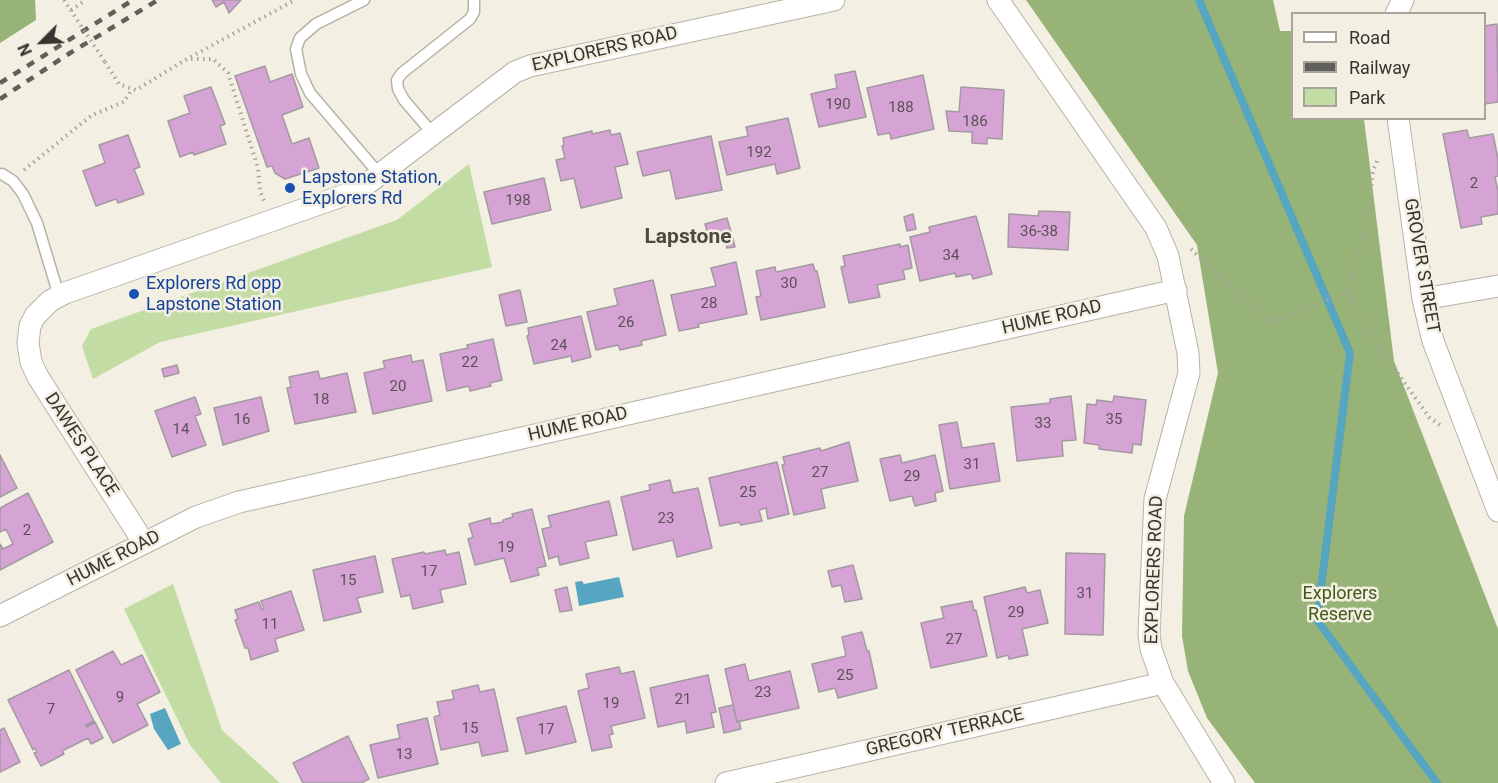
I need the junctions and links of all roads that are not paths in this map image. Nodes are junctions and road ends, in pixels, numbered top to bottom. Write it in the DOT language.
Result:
graph roads {
  1 [pos="364,0"];
  2 [pos="474,0"];
  3 [pos="834,0"];
  4 [pos="998,0"];
  5 [pos="1398,120"];
  6 [pos="434,135"];
  7 [pos="2,174"];
  8 [pos="380,176"];
  9 [pos="1498,286"];
  10 [pos="1176,290"];
  11 [pos="59,296"];
  12 [pos="1423,299"];
  13 [pos="28,343"];
  14 [pos="1498,511"];
  15 [pos="144,543"];
  16 [pos="0,616"];
  17 [pos="1163,683"];
  18 [pos="726,783"];
  19 [pos="1224,783"];
  1 -- 8 [label="lane"];
  2 -- 6 [label="lane"];
  3 -- 6 [label="street, EXPLORERS ROAD"];
  4 -- 10 [label="street, EXPLORERS ROAD"];
  5 -- 12 [label="street, GROVER STREET"];
  6 -- 8 [label="street, EXPLORERS ROAD"];
  7 -- 11 [label="lane"];
  8 -- 11 [label="street, EXPLORERS ROAD"];
  9 -- 12 [label="street"];
  10 -- 15 [label="street, HUME ROAD"];
  10 -- 17 [label="street, EXPLORERS ROAD"];
  11 -- 13 [label="street, EXPLORERS ROAD"];
  12 -- 14 [label="street, GROVER STREET"];
  13 -- 15 [label="street, DAWES PLACE"];
  15 -- 16 [label="street, HUME ROAD"];
  17 -- 18 [label="street, GREGORY TERRACE"];
  17 -- 19 [label="street, EXPLORERS ROAD"];
}
